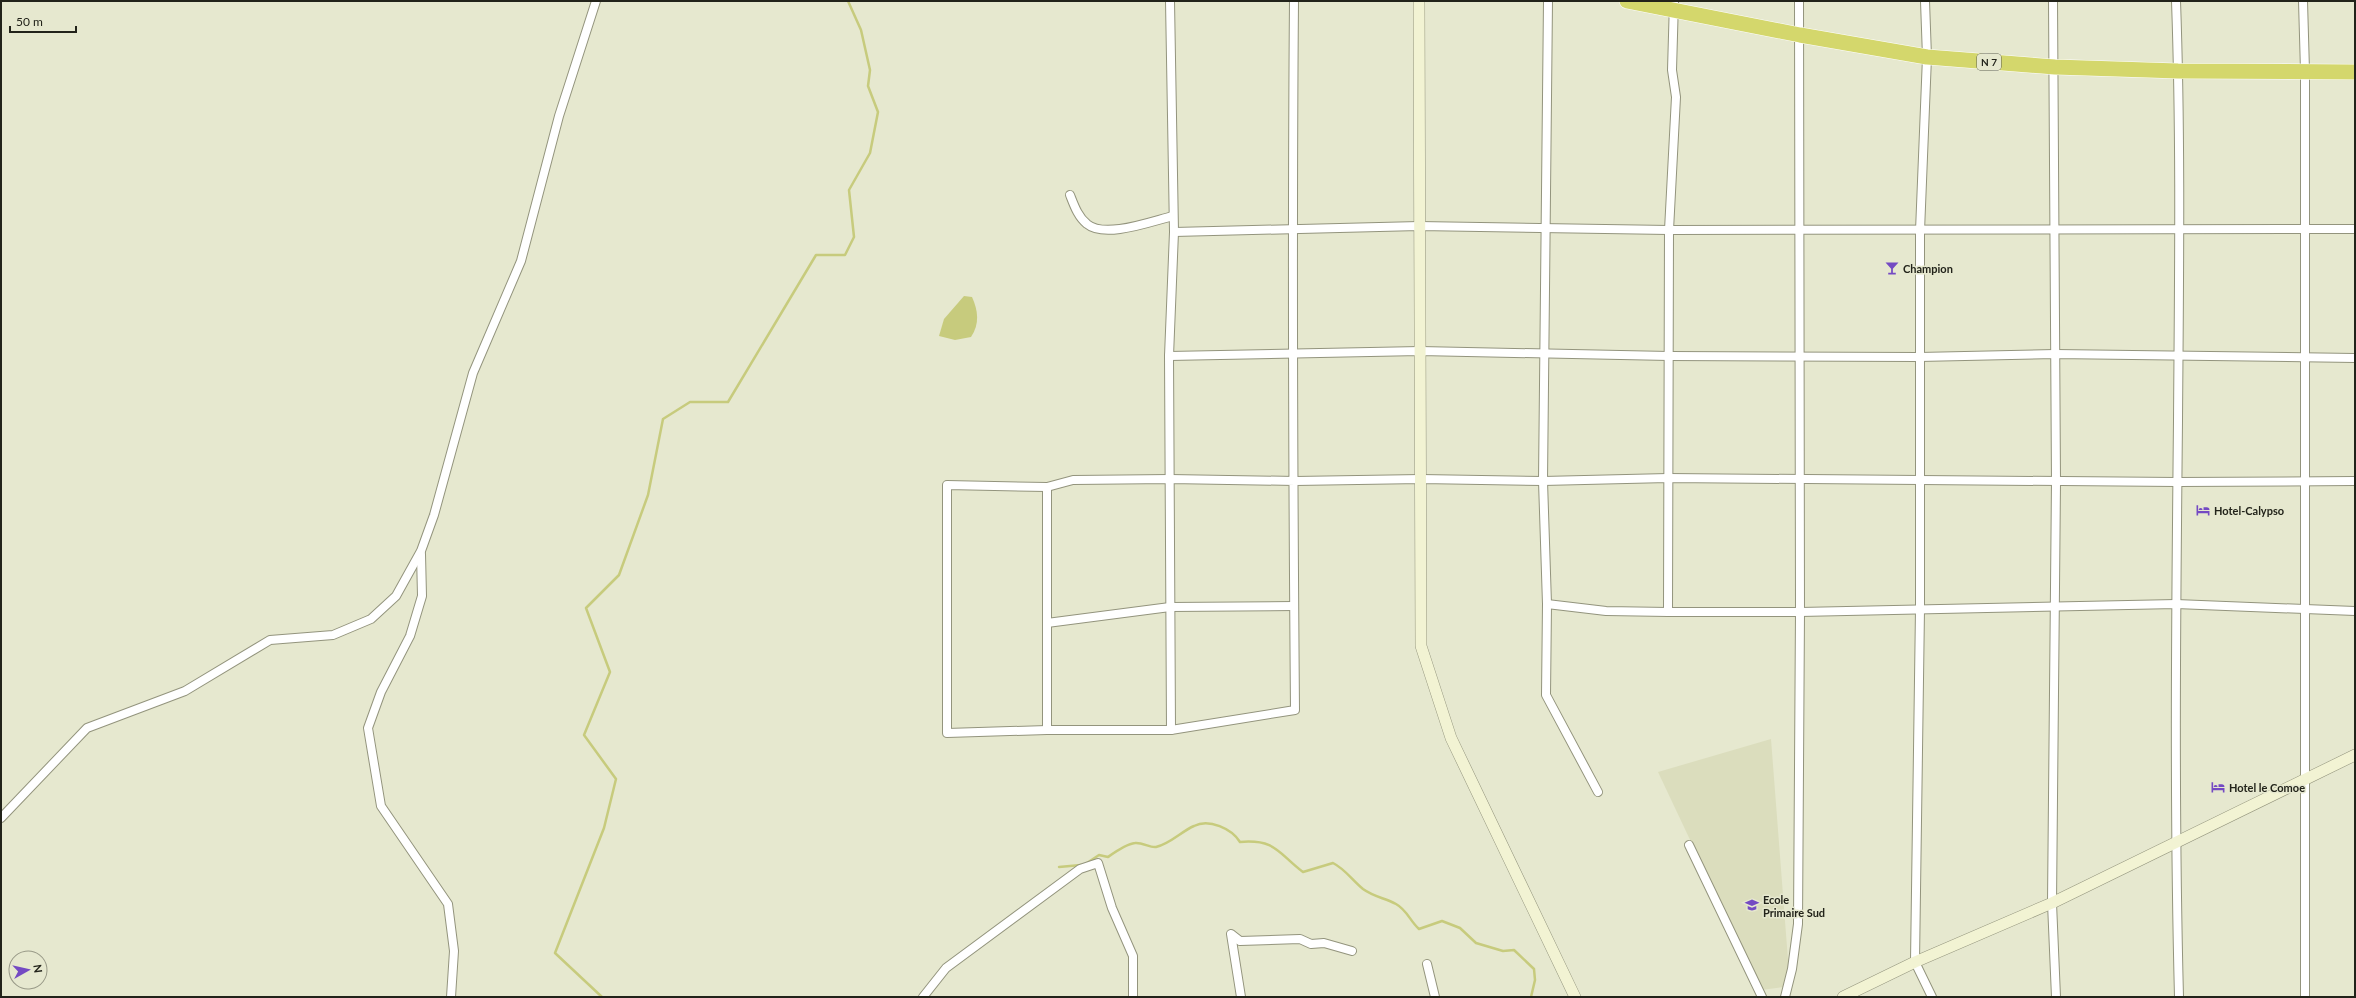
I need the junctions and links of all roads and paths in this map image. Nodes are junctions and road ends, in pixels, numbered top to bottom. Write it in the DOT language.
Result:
graph roads {
  1 [pos="596,1"];
  2 [pos="1170,1"];
  3 [pos="1294,1"];
  4 [pos="1419,1"];
  5 [pos="1548,1"];
  6 [pos="1628,1"];
  7 [pos="1799,1"];
  8 [pos="1925,1"];
  9 [pos="2053,1"];
  10 [pos="2176,1"];
  11 [pos="2303,1"];
  12 [pos="1674,6"];
  13 [pos="1800,35"];
  14 [pos="1927,57"];
  15 [pos="2055,68"];
  16 [pos="2178,71"];
  17 [pos="2305,71"];
  18 [pos="2355,72"];
  19 [pos="1070,195"];
  20 [pos="1173,216"];
  21 [pos="1420,226"];
  22 [pos="1292,228"];
  23 [pos="2055,228"];
  24 [pos="1546,229"];
  25 [pos="2179,229"];
  26 [pos="2305,229"];
  27 [pos="2355,229"];
  28 [pos="1669,230"];
  29 [pos="1798,230"];
  30 [pos="1920,231"];
  31 [pos="1174,232"];
  32 [pos="1420,351"];
  33 [pos="1293,353"];
  34 [pos="2055,354"];
  35 [pos="1545,355"];
  36 [pos="2178,355"];
  37 [pos="1169,356"];
  38 [pos="1669,356"];
  39 [pos="1799,356"];
  40 [pos="1919,356"];
  41 [pos="2305,358"];
  42 [pos="2355,358"];
  43 [pos="1668,478"];
  44 [pos="1170,479"];
  45 [pos="1421,479"];
  46 [pos="1919,479"];
  47 [pos="1800,480"];
  48 [pos="1295,481"];
  49 [pos="2355,481"];
  50 [pos="1543,482"];
  51 [pos="2056,482"];
  52 [pos="2177,482"];
  53 [pos="2305,483"];
  54 [pos="1047,487"];
  55 [pos="421,551"];
  56 [pos="1547,604"];
  57 [pos="2176,604"];
  58 [pos="1294,606"];
  59 [pos="2056,606"];
  60 [pos="1170,607"];
  61 [pos="1920,609"];
  62 [pos="2305,610"];
  63 [pos="2355,611"];
  64 [pos="1668,612"];
  65 [pos="1800,612"];
  66 [pos="1047,623"];
  67 [pos="1047,730"];
  68 [pos="1170,730"];
  69 [pos="2355,756"];
  70 [pos="2304,780"];
  71 [pos="1598,792"];
  72 [pos="1,818"];
  73 [pos="2175,842"];
  74 [pos="1689,845"];
  75 [pos="2052,903"];
  76 [pos="1352,951"];
  77 [pos="1915,962"];
  78 [pos="1427,964"];
  79 [pos="452,997"];
  80 [pos="923,997"];
  81 [pos="1133,997"];
  82 [pos="1241,997"];
  83 [pos="1435,997"];
  84 [pos="1575,997"];
  85 [pos="1762,997"];
  86 [pos="1784,997"];
  87 [pos="1843,997"];
  88 [pos="1932,997"];
  89 [pos="2056,997"];
  90 [pos="2179,997"];
  91 [pos="2304,997"];
  1 -- 55 [label="street"];
  2 -- 20 [label="street"];
  3 -- 22 [label="street"];
  4 -- 21 [label="street"];
  5 -- 24 [label="street"];
  6 -- 12 [label="highway, N 7"];
  7 -- 13 [label="street"];
  8 -- 14 [label="street"];
  9 -- 15 [label="street"];
  10 -- 16 [label="street"];
  11 -- 17 [label="street"];
  12 -- 13 [label="highway, N 7"];
  12 -- 28 [label="street"];
  13 -- 14 [label="highway, N 7"];
  13 -- 29 [label="street"];
  14 -- 15 [label="highway, N 7"];
  14 -- 30 [label="street"];
  15 -- 16 [label="highway, N 7"];
  15 -- 23 [label="street"];
  16 -- 17 [label="highway, N 7"];
  16 -- 25 [label="street"];
  17 -- 18 [label="highway, N 7"];
  17 -- 26 [label="street"];
  19 -- 20 [label="street"];
  20 -- 31 [label="street"];
  21 -- 22 [label="street"];
  21 -- 24 [label="street"];
  21 -- 32 [label="street"];
  22 -- 31 [label="street"];
  22 -- 33 [label="street"];
  23 -- 25 [label="street"];
  23 -- 30 [label="street"];
  23 -- 34 [label="street"];
  24 -- 28 [label="street"];
  24 -- 35 [label="street"];
  25 -- 26 [label="street"];
  25 -- 36 [label="street"];
  26 -- 27 [label="street"];
  26 -- 41 [label="street"];
  28 -- 29 [label="street"];
  28 -- 38 [label="street"];
  29 -- 30 [label="street"];
  29 -- 39 [label="street"];
  30 -- 40 [label="street"];
  31 -- 37 [label="street"];
  32 -- 33 [label="street"];
  32 -- 35 [label="street"];
  32 -- 45 [label="street"];
  33 -- 37 [label="street"];
  33 -- 48 [label="street"];
  34 -- 36 [label="street"];
  34 -- 40 [label="street"];
  34 -- 51 [label="street"];
  35 -- 38 [label="street"];
  35 -- 50 [label="street"];
  36 -- 41 [label="street"];
  36 -- 52 [label="street"];
  37 -- 44 [label="street"];
  38 -- 39 [label="street"];
  38 -- 43 [label="street"];
  39 -- 40 [label="street"];
  39 -- 47 [label="street"];
  40 -- 46 [label="street"];
  41 -- 42 [label="street"];
  41 -- 53 [label="street"];
  43 -- 47 [label="street"];
  43 -- 50 [label="street"];
  43 -- 64 [label="street"];
  44 -- 48 [label="street"];
  44 -- 54 [label="street"];
  44 -- 60 [label="street"];
  45 -- 48 [label="street"];
  45 -- 50 [label="street"];
  45 -- 84 [label="street"];
  46 -- 47 [label="street"];
  46 -- 51 [label="street"];
  46 -- 61 [label="street"];
  47 -- 65 [label="street"];
  48 -- 58 [label="street"];
  49 -- 53 [label="street"];
  50 -- 56 [label="street"];
  51 -- 52 [label="street"];
  51 -- 59 [label="street"];
  52 -- 53 [label="street"];
  52 -- 57 [label="street"];
  53 -- 62 [label="street"];
  54 -- 66 [label="street"];
  54 -- 67 [label="street"];
  55 -- 72 [label="street"];
  55 -- 79 [label="street"];
  56 -- 64 [label="street"];
  56 -- 71 [label="street"];
  57 -- 59 [label="street"];
  57 -- 62 [label="street"];
  57 -- 73 [label="street"];
  58 -- 60 [label="street"];
  58 -- 68 [label="street"];
  59 -- 61 [label="street"];
  59 -- 75 [label="street"];
  60 -- 66 [label="street"];
  60 -- 68 [label="street"];
  61 -- 65 [label="street"];
  61 -- 77 [label="street"];
  62 -- 63 [label="street"];
  62 -- 70 [label="street"];
  64 -- 65 [label="street"];
  65 -- 86 [label="street"];
  66 -- 67 [label="street"];
  67 -- 68 [label="street"];
  69 -- 70 [label="street"];
  70 -- 73 [label="street"];
  70 -- 91 [label="street"];
  73 -- 75 [label="street"];
  73 -- 90 [label="street"];
  74 -- 85 [label="street"];
  75 -- 77 [label="street"];
  75 -- 89 [label="street"];
  76 -- 82 [label="street"];
  77 -- 87 [label="street"];
  77 -- 88 [label="street"];
  78 -- 83 [label="street"];
  80 -- 81 [label="street"];
}
